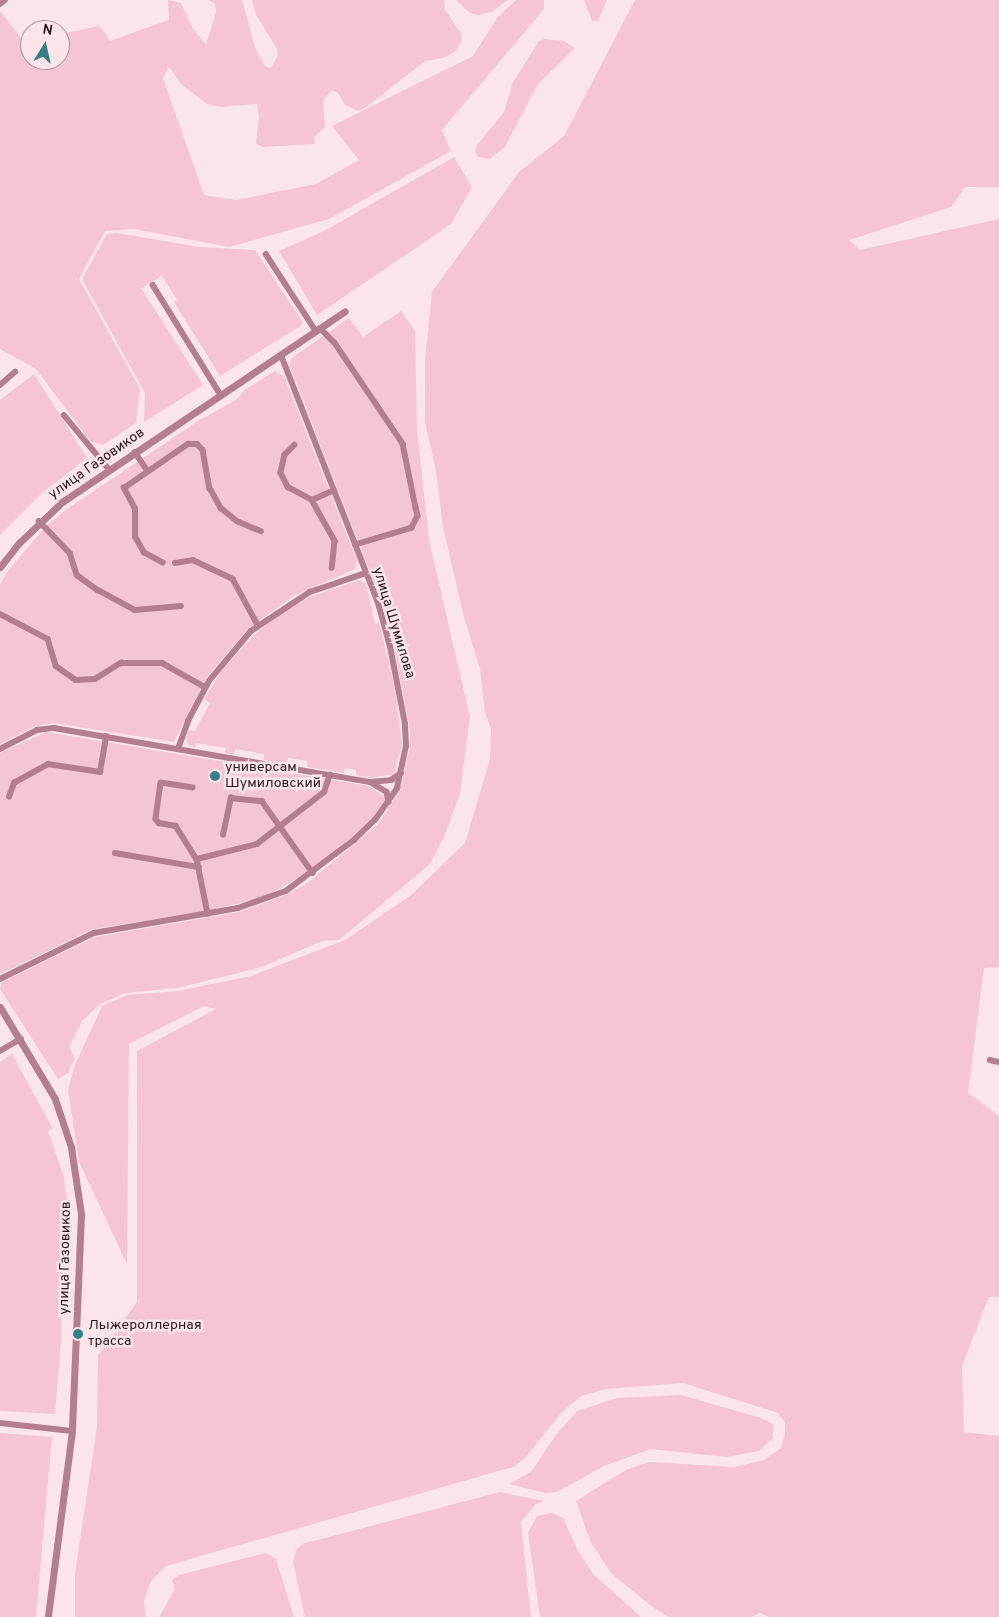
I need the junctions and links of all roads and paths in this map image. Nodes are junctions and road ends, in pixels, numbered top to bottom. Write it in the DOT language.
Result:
graph roads {
  1 [pos="5,0"];
  2 [pos="0,4"];
  3 [pos="266,254"];
  4 [pos="153,285"];
  5 [pos="344,311"];
  6 [pos="318,329"];
  7 [pos="281,355"];
  8 [pos="15,372"];
  9 [pos="0,385"];
  10 [pos="221,395"];
  11 [pos="64,415"];
  12 [pos="295,445"];
  13 [pos="135,452"];
  14 [pos="109,469"];
  15 [pos="147,470"];
  16 [pos="334,490"];
  17 [pos="312,500"];
  18 [pos="39,521"];
  19 [pos="261,531"];
  20 [pos="355,545"];
  21 [pos="163,563"];
  22 [pos="175,563"];
  23 [pos="0,567"];
  24 [pos="332,568"];
  25 [pos="366,573"];
  26 [pos="181,606"];
  27 [pos="0,614"];
  28 [pos="258,625"];
  29 [pos="205,687"];
  30 [pos="106,737"];
  31 [pos="0,749"];
  32 [pos="178,750"];
  33 [pos="403,768"];
  34 [pos="330,775"];
  35 [pos="388,781"];
  36 [pos="370,782"];
  37 [pos="193,788"];
  38 [pos="397,788"];
  39 [pos="386,790"];
  40 [pos="9,797"];
  41 [pos="389,802"];
  42 [pos="281,827"];
  43 [pos="223,835"];
  44 [pos="115,853"];
  45 [pos="197,859"];
  46 [pos="199,868"];
  47 [pos="313,873"];
  48 [pos="208,914"];
  49 [pos="0,979"];
  50 [pos="0,1007"];
  51 [pos="21,1039"];
  52 [pos="0,1051"];
  53 [pos="990,1060"];
  54 [pos="999,1062"];
  55 [pos="0,1423"];
  56 [pos="72,1431"];
  57 [pos="48,1617"];
  1 -- 2 [label="street"];
  3 -- 6 [label="street"];
  4 -- 10 [label="street"];
  5 -- 6 [label="street, улица Газовиков"];
  6 -- 7 [label="street, улица Газовиков"];
  6 -- 20 [label="street"];
  7 -- 10 [label="street, улица Газовиков"];
  7 -- 16 [label="street, улица Шумилова"];
  8 -- 9 [label="street"];
  10 -- 13 [label="street, улица Газовиков"];
  11 -- 14 [label="street"];
  12 -- 17 [label="street"];
  13 -- 14 [label="street, улица Газовиков"];
  13 -- 15 [label="street"];
  14 -- 18 [label="street, улица Газовиков"];
  15 -- 19 [label="street"];
  15 -- 21 [label="street"];
  16 -- 17 [label="street"];
  16 -- 20 [label="street, улица Шумилова"];
  17 -- 24 [label="street"];
  18 -- 23 [label="street, улица Газовиков"];
  18 -- 26 [label="street"];
  20 -- 25 [label="street, улица Шумилова"];
  22 -- 28 [label="street"];
  25 -- 28 [label="street"];
  25 -- 33 [label="street, улица Шумилова"];
  27 -- 29 [label="street"];
  28 -- 29 [label="street"];
  29 -- 32 [label="street"];
  30 -- 31 [label="street"];
  30 -- 32 [label="street"];
  30 -- 40 [label="street"];
  32 -- 34 [label="street"];
  33 -- 35 [label="street"];
  33 -- 38 [label="street, улица Шумилова"];
  34 -- 36 [label="street"];
  34 -- 42 [label="street"];
  35 -- 36 [label="street"];
  35 -- 38 [label="street"];
  36 -- 39 [label="street"];
  37 -- 45 [label="street"];
  38 -- 39 [label="street"];
  38 -- 41 [label="street, улица Шумилова"];
  39 -- 41 [label="street"];
  41 -- 47 [label="street, улица Шумилова"];
  42 -- 43 [label="street"];
  42 -- 45 [label="street"];
  42 -- 47 [label="street"];
  44 -- 46 [label="street"];
  45 -- 46 [label="street"];
  46 -- 48 [label="street"];
  47 -- 48 [label="street, улица Шумилова"];
  48 -- 49 [label="street, улица Шумилова"];
  50 -- 51 [label="street, улица Газовиков"];
  51 -- 52 [label="street"];
  51 -- 56 [label="street, улица Газовиков"];
  53 -- 54 [label="street"];
  55 -- 56 [label="street"];
  56 -- 57 [label="street, улица Газовиков"];
}
